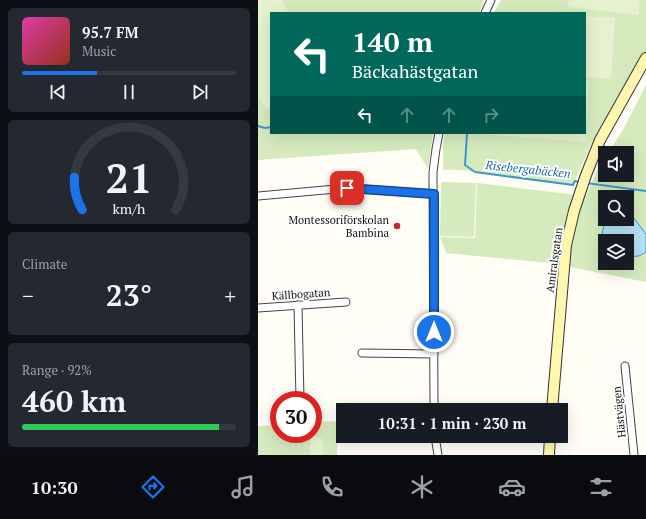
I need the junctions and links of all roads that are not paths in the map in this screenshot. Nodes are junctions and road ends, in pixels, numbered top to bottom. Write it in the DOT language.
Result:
graph roads {
  1 [pos="491,0"];
  2 [pos="485,12"];
  3 [pos="646,58"];
  4 [pos="439,134"];
  5 [pos="434,194"];
  6 [pos="258,196"];
  7 [pos="346,302"];
  8 [pos="298,305"];
  9 [pos="258,308"];
  10 [pos="362,352"];
  11 [pos="434,354"];
  12 [pos="626,366"];
  13 [pos="300,391"];
  14 [pos="434,403"];
  15 [pos="553,403"];
  16 [pos="436,443"];
  17 [pos="550,443"];
  18 [pos="552,443"];
  19 [pos="438,455"];
  20 [pos="548,455"];
  21 [pos="553,455"];
  22 [pos="634,455"];
  1 -- 2 [label="street"];
  3 -- 15 [label="street, Amiralsgatan"];
  4 -- 5 [label="street"];
  5 -- 6 [label="street"];
  5 -- 11 [label="street"];
  7 -- 8 [label="street, Källbogatan"];
  8 -- 9 [label="street, Källbogatan"];
  8 -- 13 [label="street"];
  10 -- 11 [label="street"];
  11 -- 14 [label="street"];
  12 -- 22 [label="street, Hästvägen"];
  16 -- 19 [label="street"];
  17 -- 20 [label="street"];
  18 -- 21 [label="street"];
}
